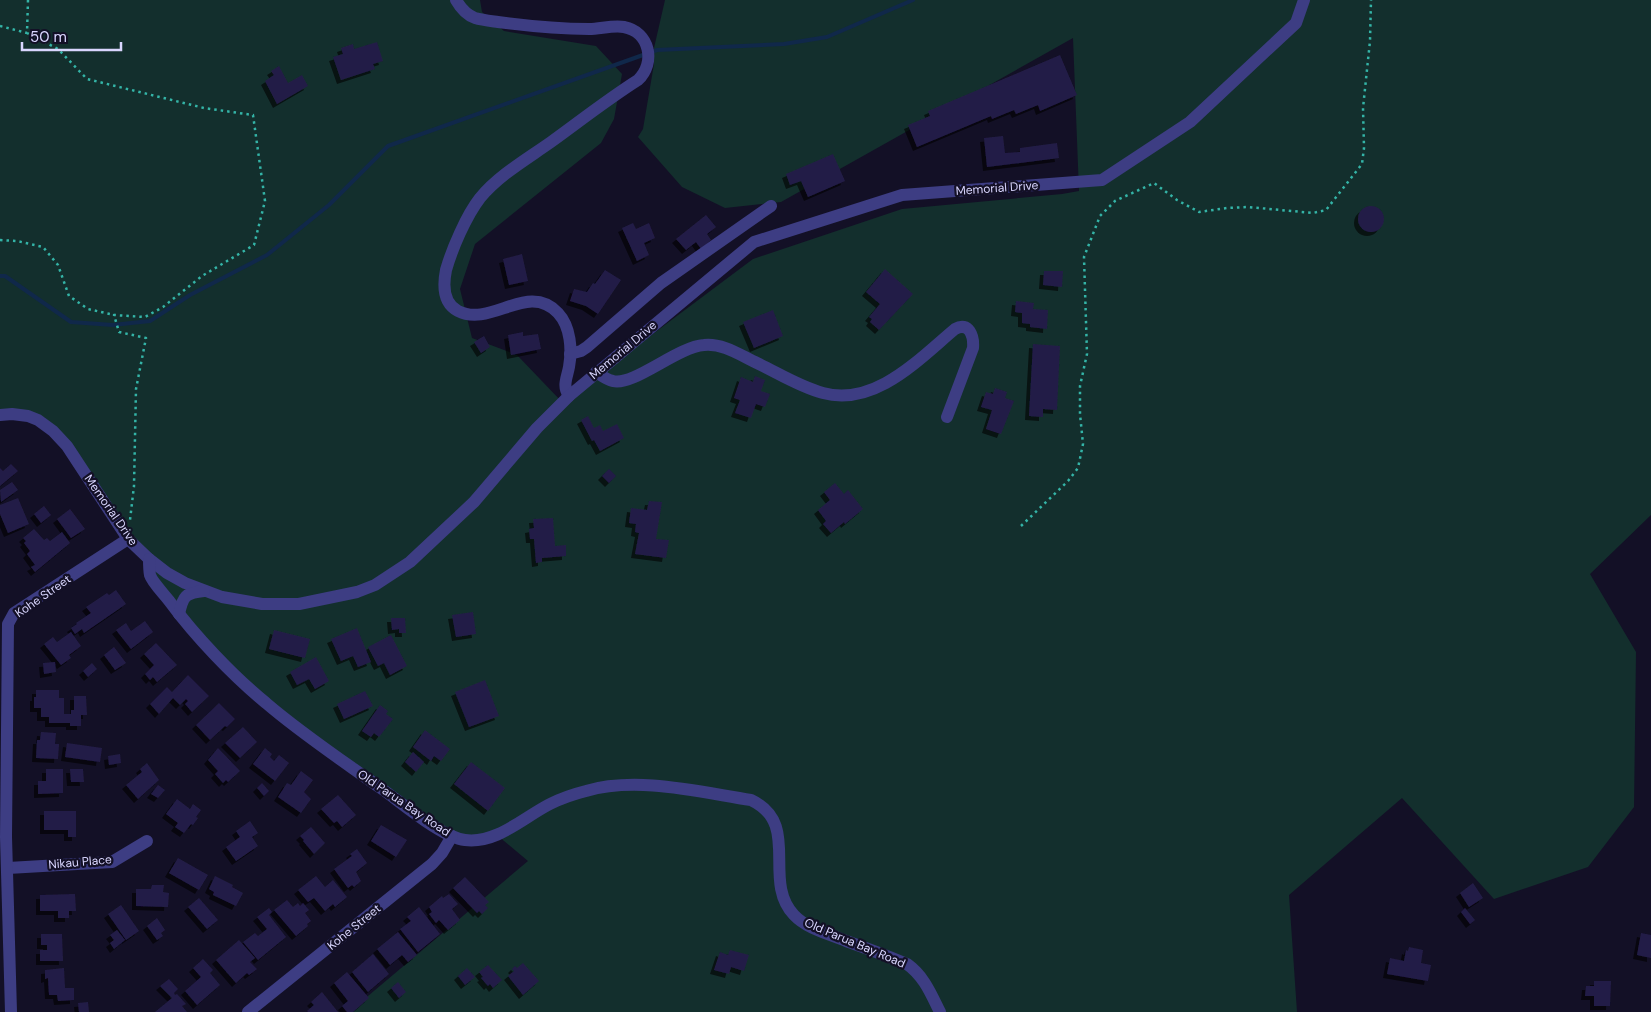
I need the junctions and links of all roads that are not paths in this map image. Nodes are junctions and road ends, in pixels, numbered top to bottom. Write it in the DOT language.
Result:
graph roads {
  1 [pos="456,0"];
  2 [pos="1304,0"];
  3 [pos="771,206"];
  4 [pos="570,354"];
  5 [pos="596,372"];
  6 [pos="569,396"];
  7 [pos="0,415"];
  8 [pos="946,417"];
  9 [pos="128,539"];
  10 [pos="149,560"];
  11 [pos="204,591"];
  12 [pos="179,614"];
  13 [pos="452,836"];
  14 [pos="3,837"];
  15 [pos="147,841"];
  16 [pos="8,868"];
  17 [pos="11,1012"];
  18 [pos="248,1012"];
  19 [pos="940,1012"];
  1 -- 4 [label="street"];
  2 -- 5 [label="street, Memorial Drive"];
  3 -- 4 [label="street"];
  4 -- 6 [label="street"];
  5 -- 6 [label="street, Memorial Drive"];
  5 -- 8 [label="street"];
  6 -- 11 [label="street, Memorial Drive"];
  7 -- 9 [label="street, Memorial Drive"];
  9 -- 10 [label="street, Memorial Drive"];
  9 -- 14 [label="street, Kohe Street"];
  10 -- 11 [label="street, Memorial Drive"];
  10 -- 12 [label="street, Old Parua Bay Road"];
  11 -- 12 [label="street"];
  12 -- 13 [label="street, Old Parua Bay Road"];
  13 -- 18 [label="street, Kohe Street"];
  13 -- 19 [label="street, Old Parua Bay Road"];
  14 -- 16 [label="street, Kohe Street"];
  15 -- 16 [label="street, Nikau Place"];
  16 -- 17 [label="street, Kohe Street"];
}
